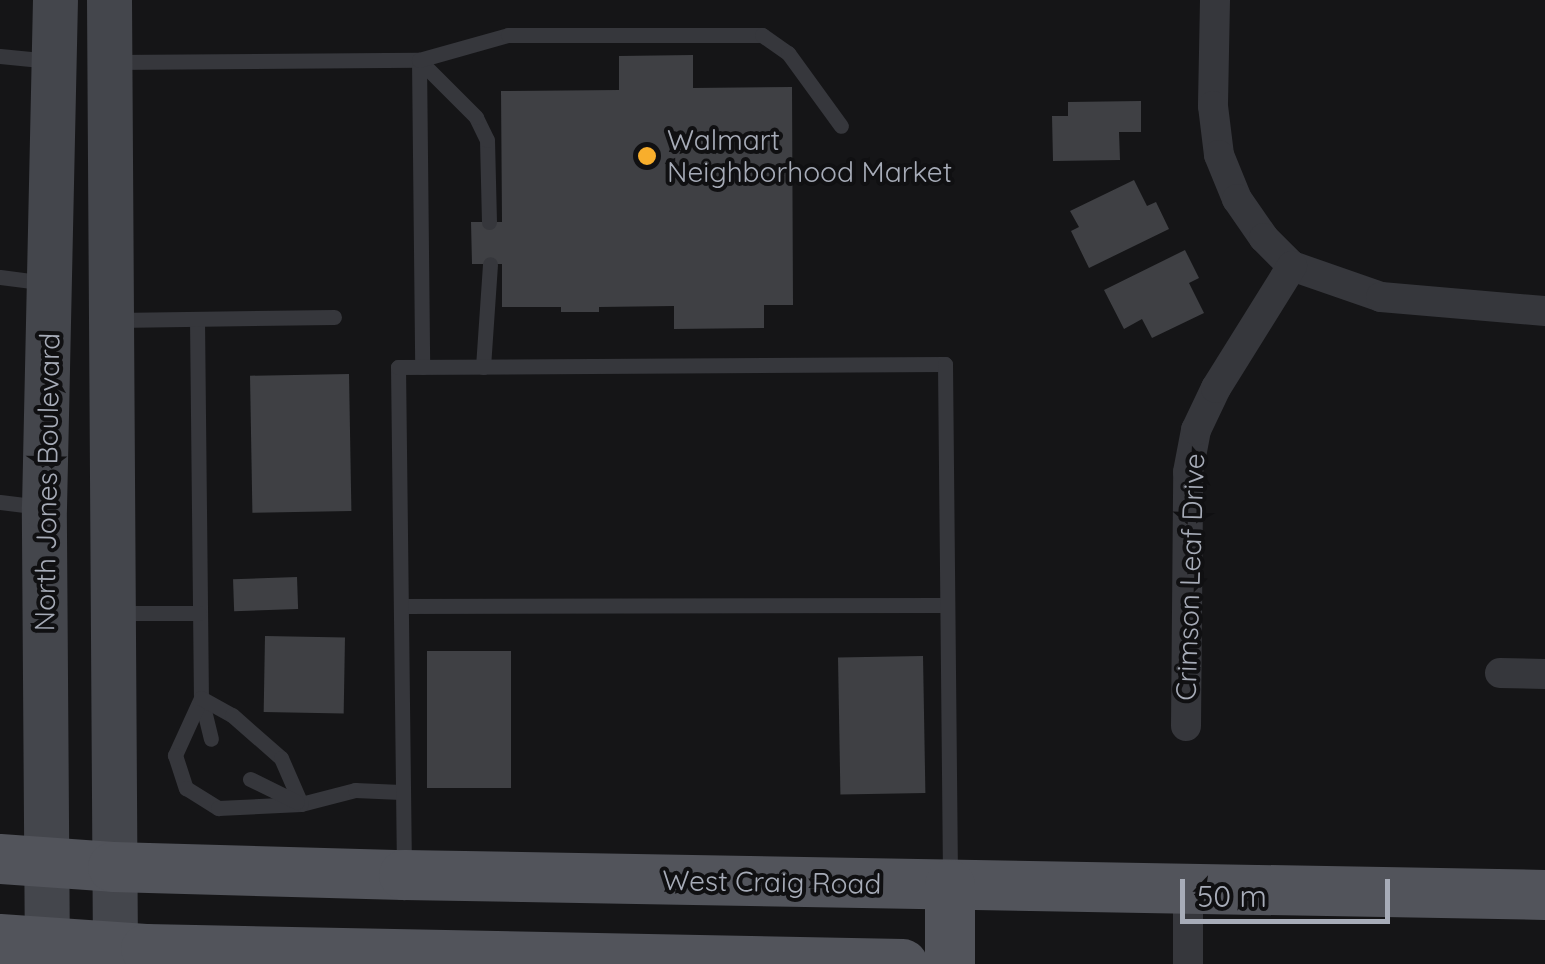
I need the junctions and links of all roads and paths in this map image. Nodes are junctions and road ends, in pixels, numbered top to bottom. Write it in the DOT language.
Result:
graph roads {
  1 [pos="55,0"];
  2 [pos="109,0"];
  3 [pos="1215,0"];
  4 [pos="0,56"];
  5 [pos="419,60"];
  6 [pos="56,62"];
  7 [pos="109,62"];
  8 [pos="841,126"];
  9 [pos="489,222"];
  10 [pos="490,264"];
  11 [pos="1292,266"];
  12 [pos="0,278"];
  13 [pos="50,283"];
  14 [pos="1545,312"];
  15 [pos="334,317"];
  16 [pos="197,319"];
  17 [pos="112,320"];
  18 [pos="484,366"];
  19 [pos="422,367"];
  20 [pos="0,502"];
  21 [pos="44,507"];
  22 [pos="947,605"];
  23 [pos="401,606"];
  24 [pos="114,614"];
  25 [pos="199,614"];
  26 [pos="1500,674"];
  27 [pos="1545,674"];
  28 [pos="201,698"];
  29 [pos="1186,726"];
  30 [pos="211,739"];
  31 [pos="250,779"];
  32 [pos="401,792"];
  33 [pos="301,804"];
  34 [pos="24,861"];
  35 [pos="113,867"];
  36 [pos="404,875"];
  37 [pos="950,885"];
  38 [pos="1188,888"];
  39 [pos="1545,895"];
  40 [pos="31,949"];
  41 [pos="115,956"];
  42 [pos="572,961"];
  43 [pos="871,963"];
  44 [pos="950,964"];
  45 [pos="1188,964"];
  1 -- 6 [label="main road, North Jones Boulevard"];
  2 -- 7 [label="main road"];
  3 -- 11 [label="street"];
  4 -- 6 [label="lane"];
  5 -- 7 [label="lane"];
  5 -- 8 [label="lane"];
  5 -- 9 [label="lane"];
  5 -- 19 [label="lane"];
  6 -- 7 [label="main road"];
  6 -- 13 [label="main road, North Jones Boulevard"];
  7 -- 17 [label="main road"];
  10 -- 18 [label="lane"];
  11 -- 14 [label="street"];
  11 -- 29 [label="street, Crimson Leaf Drive"];
  12 -- 13 [label="lane"];
  13 -- 21 [label="main road, North Jones Boulevard"];
  15 -- 16 [label="lane"];
  16 -- 17 [label="lane"];
  16 -- 25 [label="lane"];
  17 -- 24 [label="main road"];
  18 -- 19 [label="lane"];
  18 -- 22 [label="lane"];
  19 -- 23 [label="lane"];
  20 -- 21 [label="lane"];
  21 -- 34 [label="main road, North Jones Boulevard"];
  22 -- 23 [label="lane"];
  22 -- 37 [label="lane"];
  23 -- 32 [label="lane"];
  24 -- 25 [label="lane"];
  24 -- 35 [label="main road"];
  25 -- 28 [label="lane"];
  26 -- 27 [label="street"];
  28 -- 30 [label="lane"];
  28 -- 33 [label="lane"];
  28 -- 33 [label="lane"];
  31 -- 33 [label="lane"];
  32 -- 33 [label="lane"];
  32 -- 36 [label="lane"];
  34 -- 35 [label="main road, West Craig Road"];
  34 -- 40 [label="main road, North Jones Boulevard"];
  35 -- 36 [label="main road, West Craig Road"];
  35 -- 41 [label="main road"];
  36 -- 37 [label="main road, West Craig Road"];
  37 -- 38 [label="main road, West Craig Road"];
  37 -- 44 [label="main road"];
  38 -- 39 [label="main road, West Craig Road"];
  38 -- 45 [label="street"];
  40 -- 41 [label="main road"];
  41 -- 42 [label="main road"];
  42 -- 43 [label="main road"];
}
